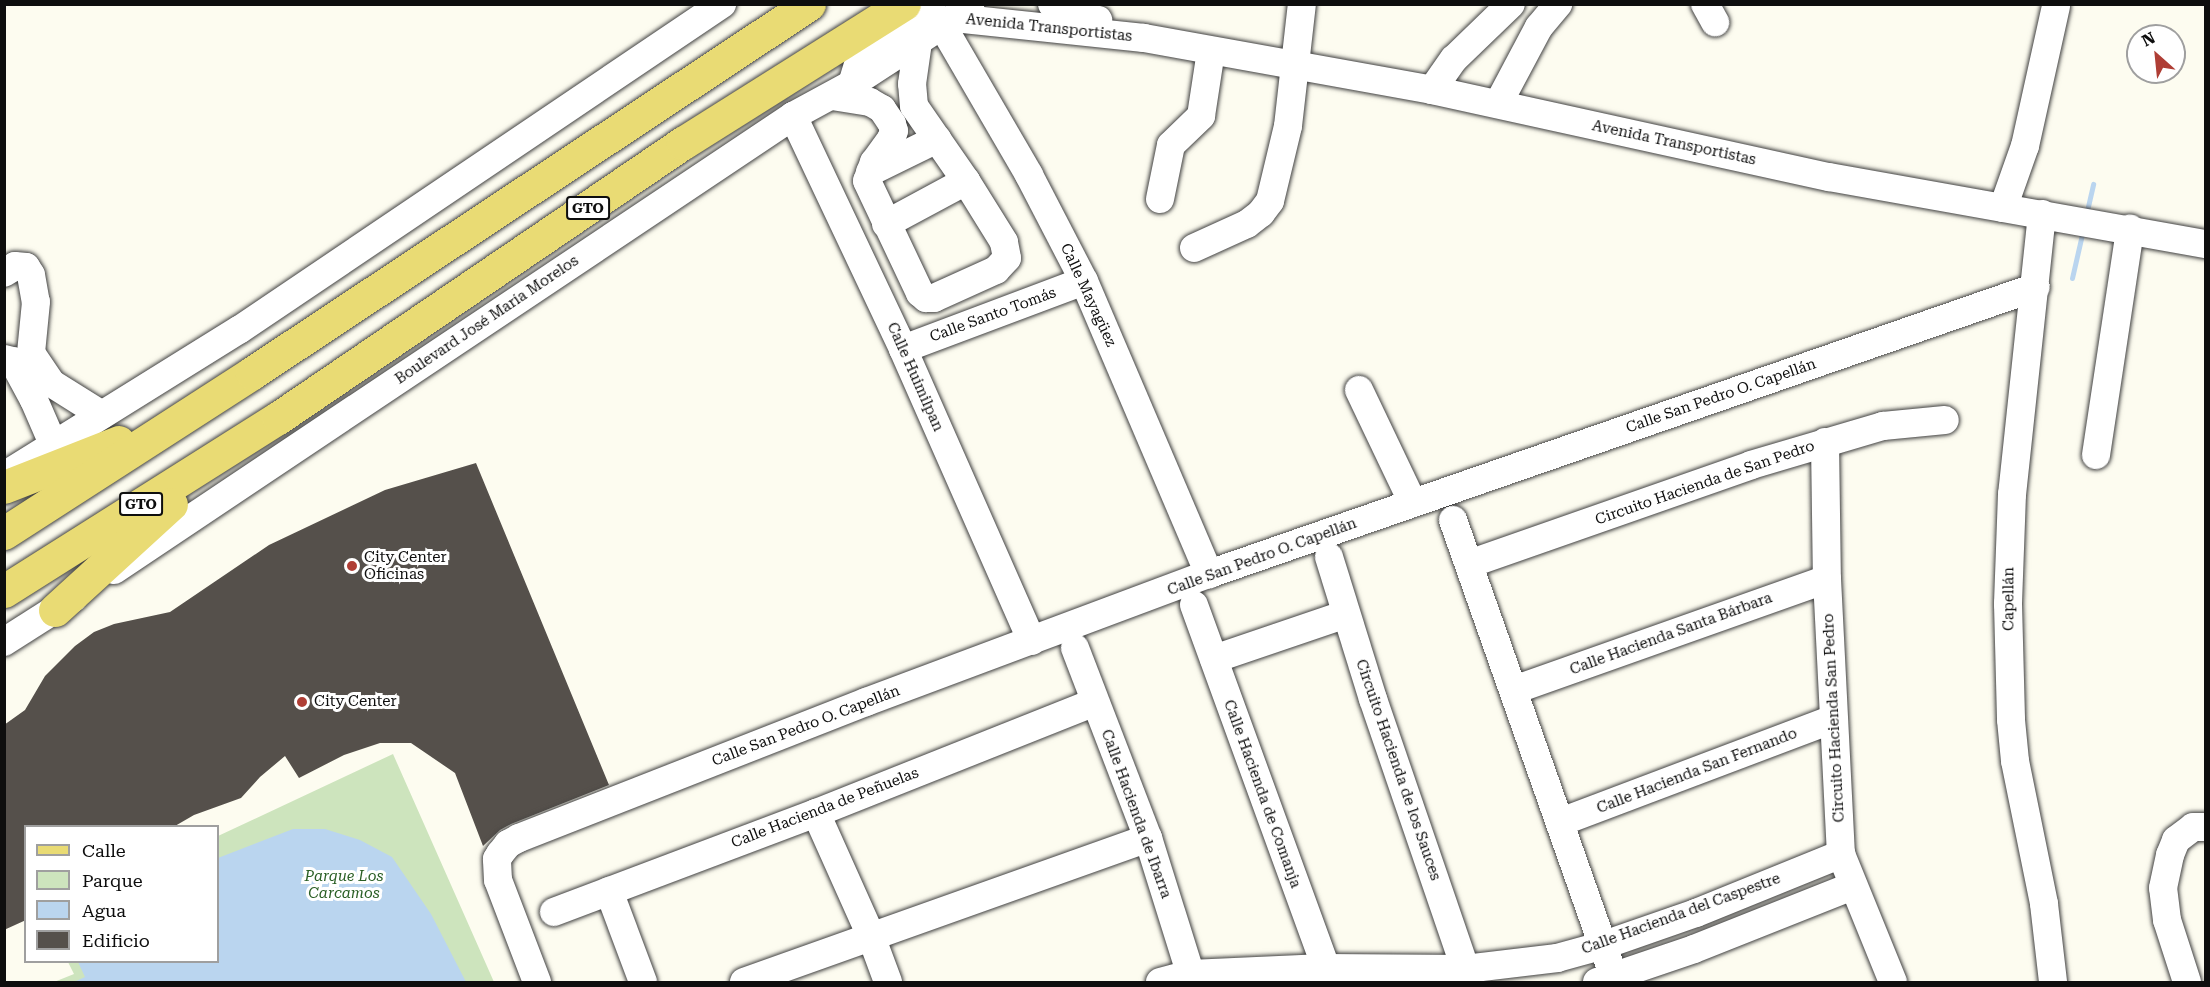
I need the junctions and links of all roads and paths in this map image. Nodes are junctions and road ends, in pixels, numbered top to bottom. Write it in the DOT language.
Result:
graph roads {
  1 [pos="722,4"];
  2 [pos="809,4"];
  3 [pos="904,4"];
  4 [pos="1053,4"];
  5 [pos="1302,4"];
  6 [pos="1511,4"];
  7 [pos="1558,4"];
  8 [pos="2056,6"];
  9 [pos="950,13"];
  10 [pos="1486,27"];
  11 [pos="1144,38"];
  12 [pos="918,42"];
  13 [pos="1524,50"];
  14 [pos="1211,51"];
  15 [pos="1296,66"];
  16 [pos="842,90"];
  17 [pos="1432,90"];
  18 [pos="1498,104"];
  19 [pos="793,116"];
  20 [pos="937,139"];
  21 [pos="868,173"];
  22 [pos="966,180"];
  23 [pos="1160,199"];
  24 [pos="2003,208"];
  25 [pos="2050,215"];
  26 [pos="886,224"];
  27 [pos="2130,229"];
  28 [pos="2205,244"];
  29 [pos="1194,248"];
  30 [pos="4,273"];
  31 [pos="1084,281"];
  32 [pos="2036,287"];
  33 [pos="903,349"];
  34 [pos="16,358"];
  35 [pos="1359,390"];
  36 [pos="102,415"];
  37 [pos="185,416"];
  38 [pos="1945,420"];
  39 [pos="1826,442"];
  40 [pos="53,444"];
  41 [pos="232,448"];
  42 [pos="2096,455"];
  43 [pos="4,476"];
  44 [pos="4,487"];
  45 [pos="1413,503"];
  46 [pos="1453,520"];
  47 [pos="4,533"];
  48 [pos="1329,557"];
  49 [pos="1469,564"];
  50 [pos="1209,574"];
  51 [pos="1827,579"];
  52 [pos="4,591"];
  53 [pos="1194,605"];
  54 [pos="55,610"];
  55 [pos="1346,614"];
  56 [pos="1032,641"];
  57 [pos="4,642"];
  58 [pos="1076,648"];
  59 [pos="1214,658"];
  60 [pos="1514,690"];
  61 [pos="1095,702"];
  62 [pos="1833,719"];
  63 [pos="816,813"];
  64 [pos="1561,822"];
  65 [pos="2199,827"];
  66 [pos="1148,838"];
  67 [pos="1841,854"];
  68 [pos="1852,885"];
  69 [pos="609,891"];
  70 [pos="554,912"];
  71 [pos="871,936"];
  72 [pos="1604,945"];
  73 [pos="825,951"];
  74 [pos="2191,968"];
  75 [pos="1328,975"];
  76 [pos="1468,976"];
  77 [pos="1192,978"];
  78 [pos="1609,981"];
  79 [pos="537,982"];
  80 [pos="643,982"];
  81 [pos="744,982"];
  82 [pos="802,982"];
  83 [pos="888,982"];
  84 [pos="1160,982"];
  85 [pos="1893,982"];
  86 [pos="2053,982"];
  1 -- 36 [label="street"];
  2 -- 37 [label="main road"];
  3 -- 41 [label="main road, GTO"];
  4 -- 11 [label="street, Avenida Transportistas"];
  5 -- 15 [label="street"];
  6 -- 10 [label="street"];
  7 -- 13 [label="street"];
  8 -- 24 [label="street"];
  9 -- 11 [label="street, Avenida Transportistas"];
  9 -- 12 [label="street, Boulevard José María Morelos"];
  9 -- 16 [label="street"];
  9 -- 31 [label="street, Calle Mayagüez"];
  10 -- 13 [label="street"];
  10 -- 17 [label="street"];
  11 -- 14 [label="street, Avenida Transportistas"];
  12 -- 16 [label="street, Boulevard José María Morelos"];
  12 -- 20 [label="street"];
  13 -- 18 [label="street"];
  14 -- 15 [label="street, Avenida Transportistas"];
  14 -- 23 [label="street"];
  15 -- 17 [label="street, Avenida Transportistas"];
  15 -- 29 [label="street"];
  16 -- 19 [label="street, Boulevard José María Morelos"];
  16 -- 21 [label="street"];
  17 -- 18 [label="street, Avenida Transportistas"];
  18 -- 24 [label="street, Avenida Transportistas"];
  19 -- 33 [label="street, Calle Huimilpan"];
  19 -- 54 [label="street, Boulevard José María Morelos"];
  20 -- 21 [label="street"];
  20 -- 22 [label="street"];
  21 -- 26 [label="street"];
  22 -- 26 [label="street"];
  22 -- 26 [label="street"];
  24 -- 25 [label="street, Avenida Transportistas"];
  25 -- 27 [label="street, Avenida Transportistas"];
  25 -- 32 [label="street, Capellán"];
  27 -- 28 [label="street, Avenida Transportistas"];
  27 -- 42 [label="street"];
  30 -- 34 [label="street"];
  31 -- 33 [label="street, Calle Santo Tomás"];
  31 -- 50 [label="street, Calle Mayagüez"];
  32 -- 45 [label="street, Calle San Pedro O. Capellán"];
  32 -- 86 [label="street, Capellán"];
  33 -- 56 [label="street, Calle Huimilpan"];
  34 -- 36 [label="street"];
  34 -- 40 [label="street"];
  35 -- 45 [label="street"];
  36 -- 40 [label="street"];
  37 -- 44 [label="main road"];
  37 -- 47 [label="main road"];
  38 -- 39 [label="street, Circuito Hacienda de San Pedro"];
  39 -- 49 [label="street, Circuito Hacienda de San Pedro"];
  39 -- 51 [label="street, Circuito Hacienda San Pedro"];
  40 -- 43 [label="street"];
  41 -- 52 [label="main road, GTO"];
  41 -- 54 [label="main road"];
  45 -- 50 [label="street, Calle San Pedro O. Capellán"];
  46 -- 49 [label="street"];
  48 -- 55 [label="street, Circuito Hacienda de los Sauces"];
  49 -- 60 [label="street"];
  50 -- 56 [label="street, Calle San Pedro O. Capellán"];
  51 -- 60 [label="street, Calle Hacienda Santa Bárbara"];
  51 -- 62 [label="street, Circuito Hacienda San Pedro"];
  53 -- 59 [label="street, Calle Hacienda de Comanja"];
  54 -- 57 [label="street, Boulevard José María Morelos"];
  55 -- 59 [label="street"];
  55 -- 76 [label="street, Circuito Hacienda de los Sauces"];
  56 -- 79 [label="street, Calle San Pedro O. Capellán"];
  58 -- 61 [label="street, Calle Hacienda de Ibarra"];
  59 -- 75 [label="street, Calle Hacienda de Comanja"];
  60 -- 64 [label="street"];
  61 -- 63 [label="street, Calle Hacienda de Peñuelas"];
  61 -- 66 [label="street, Calle Hacienda de Ibarra"];
  62 -- 64 [label="street, Calle Hacienda San Fernando"];
  62 -- 67 [label="street, Circuito Hacienda San Pedro"];
  63 -- 69 [label="street, Calle Hacienda de Peñuelas"];
  63 -- 71 [label="street"];
  64 -- 72 [label="street"];
  65 -- 74 [label="street"];
  66 -- 71 [label="street"];
  66 -- 77 [label="street, Calle Hacienda de Ibarra"];
  67 -- 68 [label="street, Circuito Hacienda San Pedro"];
  67 -- 72 [label="street, Calle Hacienda del Caspestre"];
  68 -- 78 [label="street"];
  68 -- 85 [label="street, Circuito Hacienda San Pedro"];
  69 -- 70 [label="street, Calle Hacienda de Peñuelas"];
  69 -- 80 [label="street"];
  71 -- 73 [label="street"];
  71 -- 83 [label="street"];
  72 -- 76 [label="street, Calle Hacienda del Caspestre"];
  72 -- 78 [label="street"];
  73 -- 81 [label="street"];
  73 -- 82 [label="street"];
  75 -- 76 [label="street, Calle Hacienda del Caspestre"];
  75 -- 77 [label="street, Calle Hacienda del Caspestre"];
  77 -- 84 [label="street, Calle Hacienda del Caspestre"];
}
